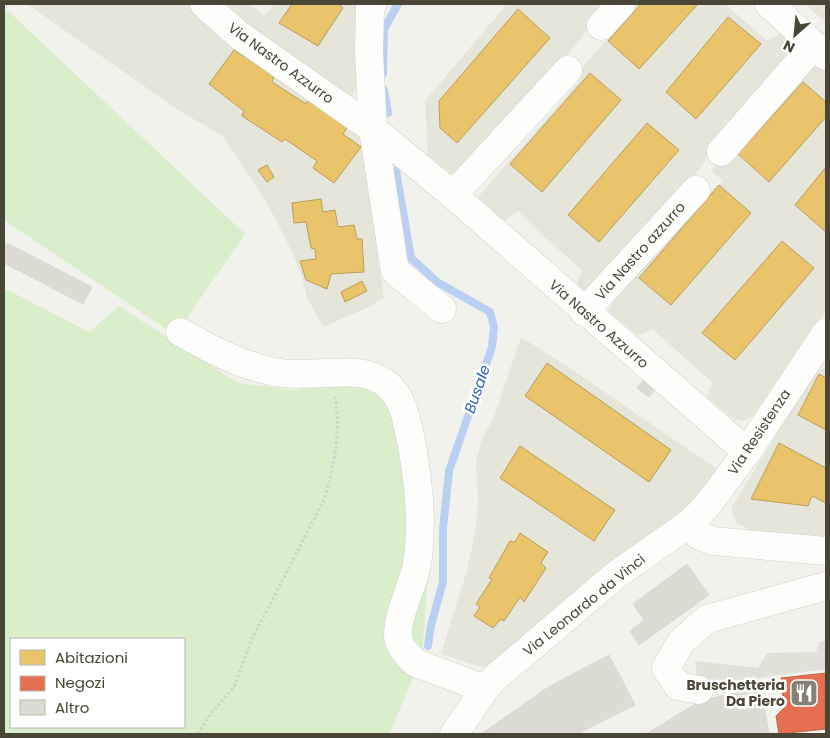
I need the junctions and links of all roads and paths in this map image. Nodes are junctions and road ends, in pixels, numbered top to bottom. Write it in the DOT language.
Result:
graph roads {
  1 [pos="204,4"];
  2 [pos="373,4"];
  3 [pos="621,4"];
  4 [pos="769,4"];
  5 [pos="601,26"];
  6 [pos="820,51"];
  7 [pos="568,70"];
  8 [pos="373,130"];
  9 [pos="721,152"];
  10 [pos="696,190"];
  11 [pos="453,195"];
  12 [pos="442,308"];
  13 [pos="584,312"];
  14 [pos="180,332"];
  15 [pos="822,349"];
  16 [pos="333,393"];
  17 [pos="747,452"];
  18 [pos="687,526"];
  19 [pos="826,551"];
  20 [pos="826,586"];
  21 [pos="485,689"];
  22 [pos="699,690"];
  23 [pos="198,734"];
  24 [pos="454,734"];
  1 -- 8 [label="street, Via Nastro Azzurro"];
  2 -- 8 [label="street"];
  3 -- 5 [label="street"];
  4 -- 6 [label="street"];
  6 -- 9 [label="street"];
  7 -- 11 [label="street"];
  8 -- 11 [label="street, Via Nastro Azzurro"];
  8 -- 12 [label="street"];
  10 -- 13 [label="street, Via Nastro azzurro"];
  11 -- 13 [label="street, Via Nastro Azzurro"];
  13 -- 17 [label="street, Via Nastro Azzurro"];
  14 -- 21 [label="street"];
  15 -- 17 [label="street, Via Resistenza"];
  16 -- 23 [label="path"];
  17 -- 18 [label="street, Via Resistenza"];
  18 -- 19 [label="street"];
  18 -- 21 [label="street, Via Leonardo da Vinci"];
  20 -- 22 [label="street"];
  21 -- 24 [label="street, Via Leonardo da Vinci"];
}
